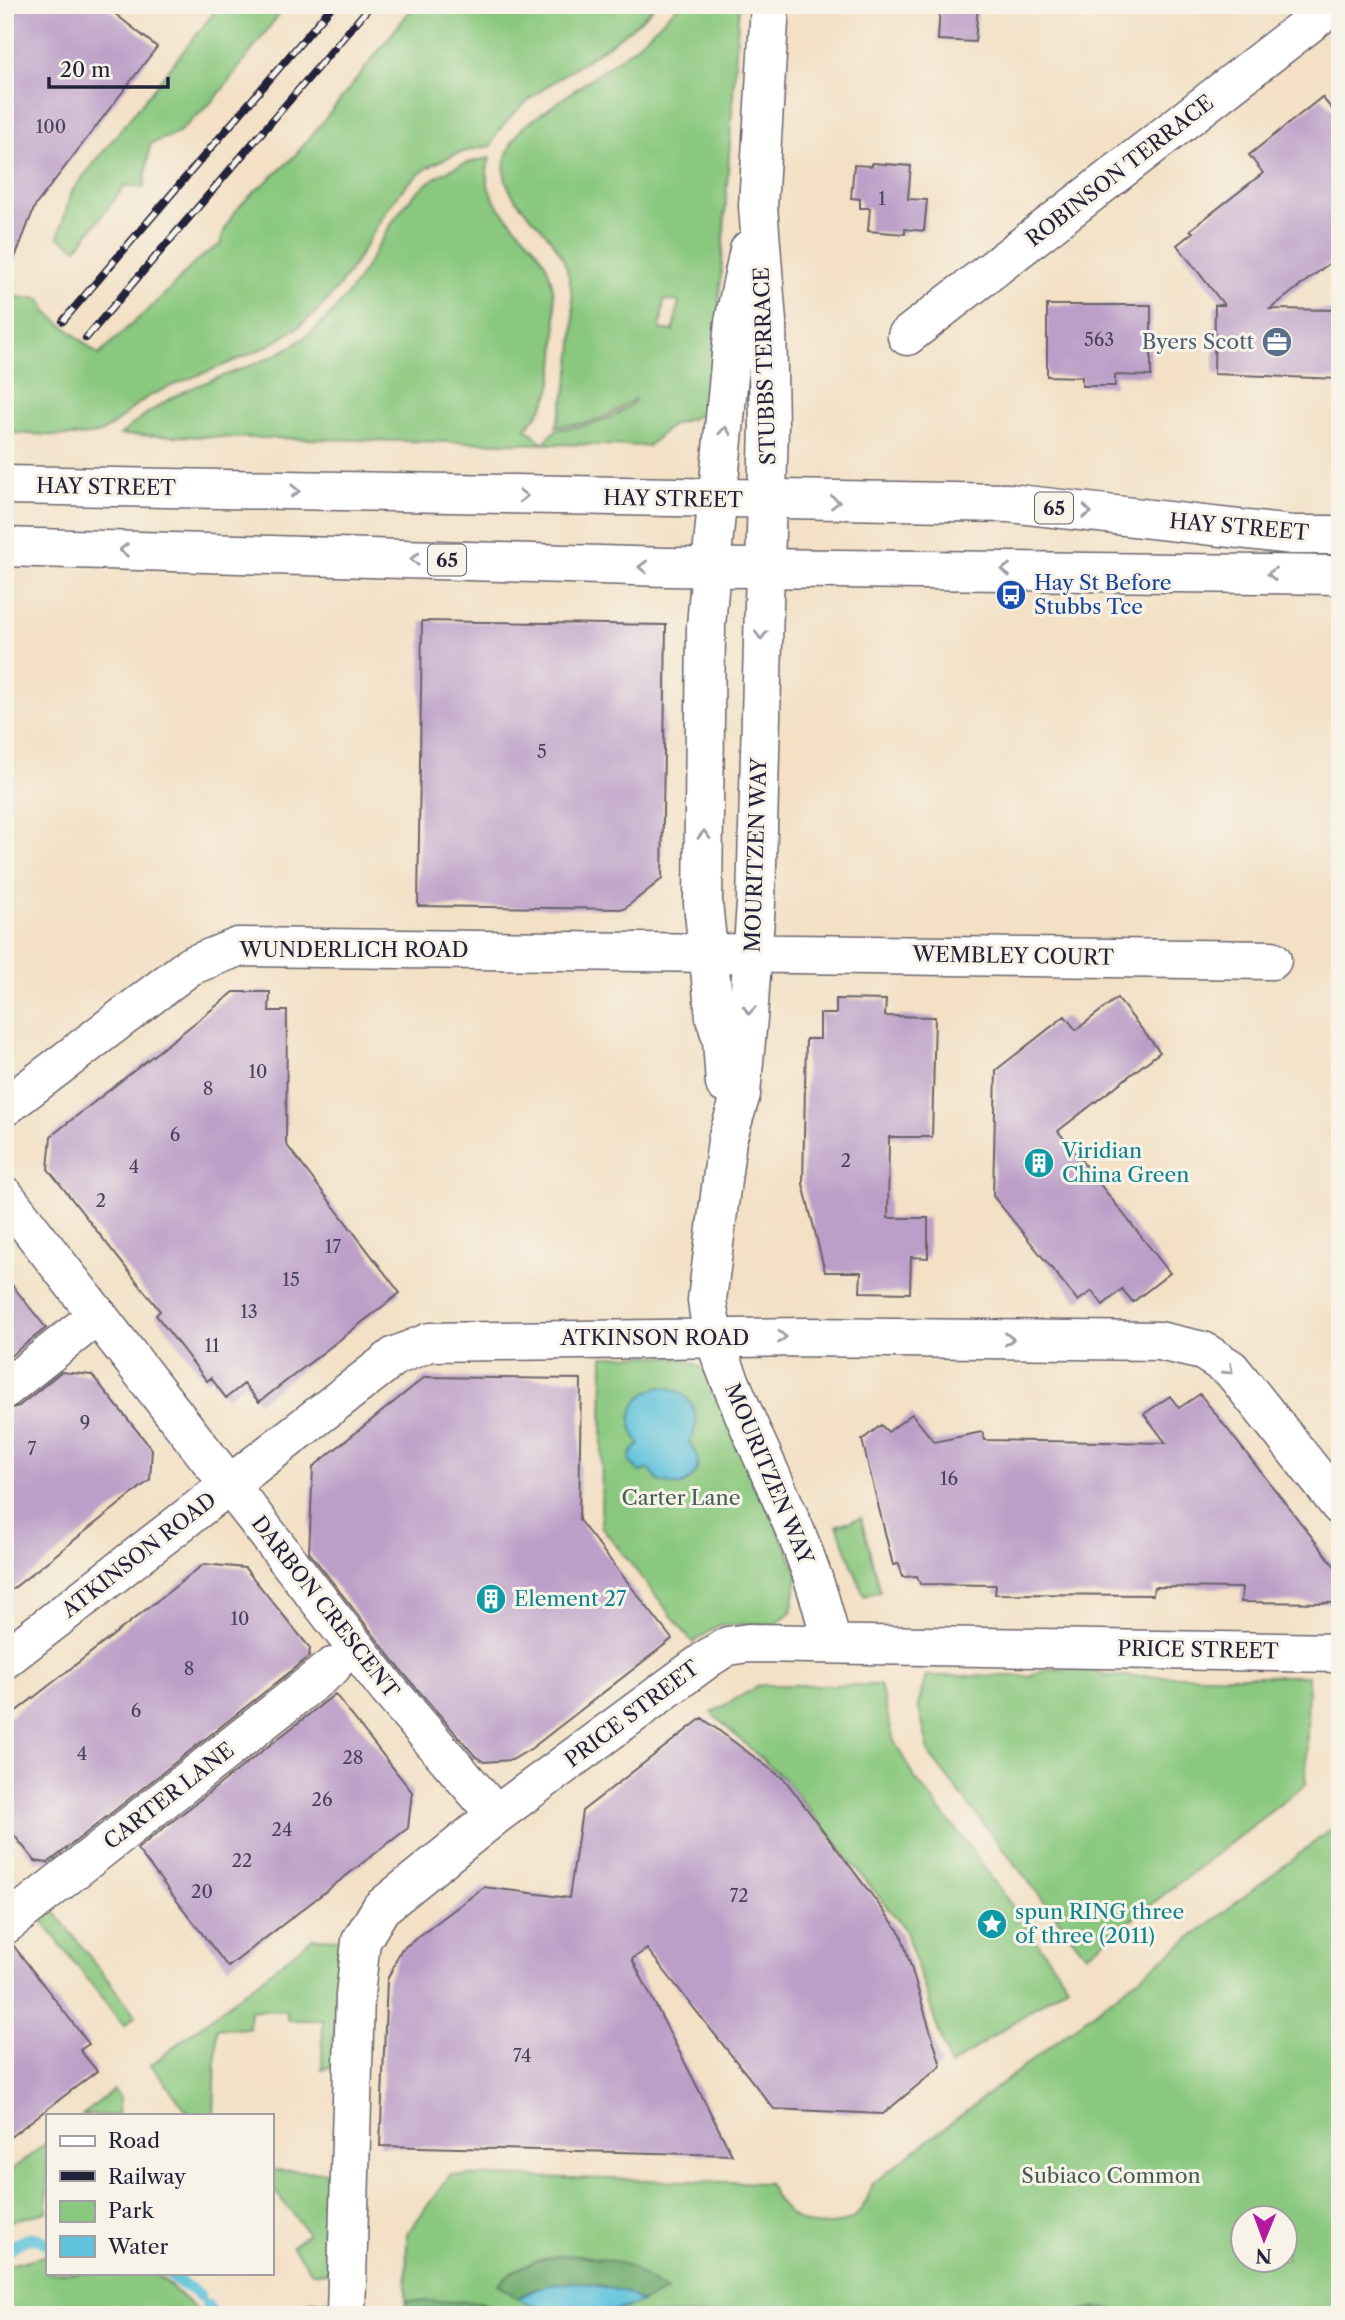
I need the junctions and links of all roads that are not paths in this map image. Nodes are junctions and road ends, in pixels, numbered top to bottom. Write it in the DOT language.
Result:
graph roads {
  1 [pos="770,5"];
  2 [pos="1334,5"];
  3 [pos="758,206"];
  4 [pos="907,336"];
  5 [pos="5,485"];
  6 [pos="718,499"];
  7 [pos="767,501"];
  8 [pos="1340,535"];
  9 [pos="5,547"];
  10 [pos="65,549"];
  11 [pos="711,567"];
  12 [pos="765,567"];
  13 [pos="5,572"];
  14 [pos="1340,575"];
  15 [pos="706,953"];
  16 [pos="753,953"];
  17 [pos="1272,960"];
  18 [pos="5,1107"];
  19 [pos="727,1140"];
  20 [pos="5,1196"];
  21 [pos="98,1315"];
  22 [pos="714,1338"];
  23 [pos="5,1389"];
  24 [pos="229,1484"];
  25 [pos="1340,1506"];
  26 [pos="831,1643"];
  27 [pos="1340,1653"];
  28 [pos="5,1659"];
  29 [pos="332,1667"];
  30 [pos="495,1815"];
  31 [pos="10,1912"];
  32 [pos="346,2315"];
  1 -- 3 [label="street, STUBBS TERRACE"];
  2 -- 4 [label="street, ROBINSON TERRACE"];
  6 -- 3 [label="street, STUBBS TERRACE, one-way"];
  3 -- 7 [label="street, STUBBS TERRACE"];
  5 -- 6 [label="street, HAY STREET / 65, one-way"];
  6 -- 7 [label="street, HAY STREET / 65"];
  6 -- 11 [label="street, STUBBS TERRACE"];
  7 -- 8 [label="street, HAY STREET / 65, one-way"];
  7 -- 12 [label="street, STUBBS TERRACE"];
  9 -- 10 [label="street, HAY STREET / 65"];
  11 -- 10 [label="street, HAY STREET / 65, one-way"];
  10 -- 13 [label="street"];
  11 -- 12 [label="street, HAY STREET / 65"];
  15 -- 11 [label="street, MOURITZEN WAY, one-way"];
  14 -- 12 [label="street, HAY STREET / 65, one-way"];
  12 -- 16 [label="street, MOURITZEN WAY, one-way"];
  15 -- 16 [label="street, WUNDERLICH ROAD"];
  15 -- 18 [label="street, WUNDERLICH ROAD"];
  15 -- 19 [label="street, MOURITZEN WAY"];
  16 -- 17 [label="street, WEMBLEY COURT"];
  16 -- 19 [label="street, MOURITZEN WAY, one-way"];
  19 -- 22 [label="street, MOURITZEN WAY"];
  20 -- 21 [label="street, DARBON CRESCENT"];
  21 -- 23 [label="street"];
  21 -- 24 [label="street, DARBON CRESCENT"];
  22 -- 24 [label="street, ATKINSON ROAD"];
  22 -- 25 [label="street, ATKINSON ROAD, one-way"];
  22 -- 26 [label="street, MOURITZEN WAY"];
  24 -- 28 [label="street, ATKINSON ROAD"];
  24 -- 30 [label="street, DARBON CRESCENT"];
  26 -- 27 [label="street, PRICE STREET"];
  26 -- 30 [label="street, PRICE STREET"];
  29 -- 31 [label="street, CARTER LANE"];
  30 -- 32 [label="street, PRICE STREET"];
}
